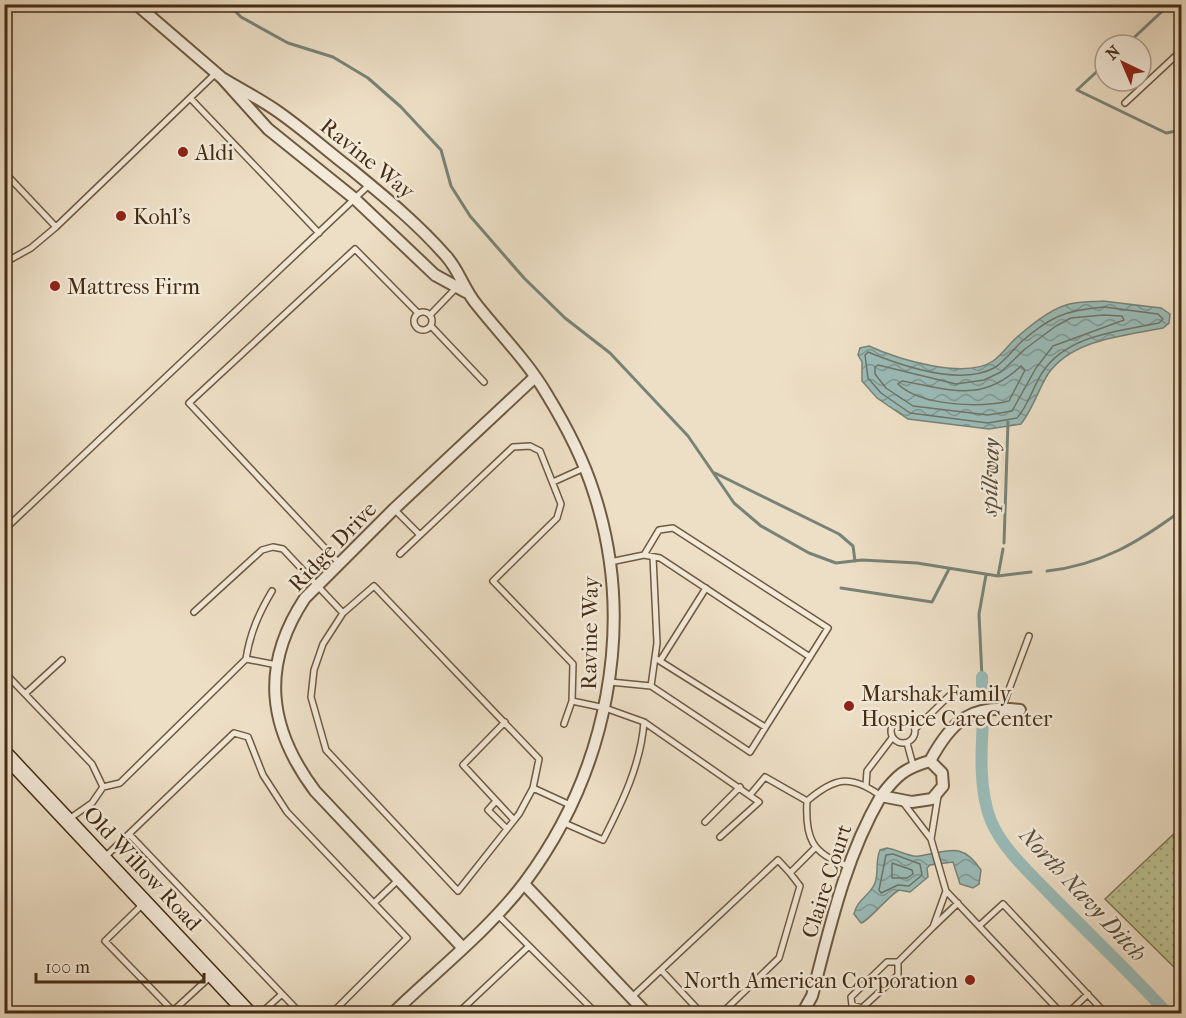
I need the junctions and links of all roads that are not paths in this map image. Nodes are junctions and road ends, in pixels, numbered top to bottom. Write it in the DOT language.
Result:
graph roads {
  1 [pos="136,4"];
  2 [pos="1182,50"];
  3 [pos="219,75"];
  4 [pos="191,99"];
  5 [pos="1125,103"];
  6 [pos="4,172"];
  7 [pos="370,184"];
  8 [pos="355,199"];
  9 [pos="56,227"];
  10 [pos="319,233"];
  11 [pos="4,263"];
  12 [pos="461,290"];
  13 [pos="418,313"];
  14 [pos="430,315"];
  15 [pos="431,327"];
  16 [pos="536,377"];
  17 [pos="484,382"];
  18 [pos="585,468"];
  19 [pos="553,482"];
  20 [pos="394,509"];
  21 [pos="4,530"];
  22 [pos="420,536"];
  23 [pos="400,554"];
  24 [pos="644,555"];
  25 [pos="653,556"];
  26 [pos="610,562"];
  27 [pos="339,563"];
  28 [pos="317,585"];
  29 [pos="706,588"];
  30 [pos="272,591"];
  31 [pos="194,612"];
  32 [pos="343,613"];
  33 [pos="1029,636"];
  34 [pos="810,657"];
  35 [pos="246,659"];
  36 [pos="657,659"];
  37 [pos="62,660"];
  38 [pos="277,665"];
  39 [pos="4,672"];
  40 [pos="610,682"];
  41 [pos="651,686"];
  42 [pos="25,694"];
  43 [pos="949,696"];
  44 [pos="572,700"];
  45 [pos="605,708"];
  46 [pos="1002,708"];
  47 [pos="1020,710"];
  48 [pos="505,722"];
  49 [pos="644,722"];
  50 [pos="564,724"];
  51 [pos="765,727"];
  52 [pos="915,729"];
  53 [pos="892,738"];
  54 [pos="907,742"];
  55 [pos="4,753"];
  56 [pos="930,761"];
  57 [pos="913,765"];
  58 [pos="866,785"];
  59 [pos="103,787"];
  60 [pos="740,787"];
  61 [pos="532,788"];
  62 [pos="939,791"];
  63 [pos="750,795"];
  64 [pos="881,796"];
  65 [pos="901,800"];
  66 [pos="496,801"];
  67 [pos="807,801"];
  68 [pos="570,805"];
  69 [pos="68,820"];
  70 [pos="514,820"];
  71 [pos="562,822"];
  72 [pos="705,822"];
  73 [pos="507,829"];
  74 [pos="129,834"];
  75 [pos="720,837"];
  76 [pos="931,839"];
  77 [pos="816,847"];
  78 [pos="104,858"];
  79 [pos="848,866"];
  80 [pos="790,873"];
  81 [pos="398,881"];
  82 [pos="524,884"];
  83 [pos="946,891"];
  84 [pos="145,902"];
  85 [pos="374,903"];
  86 [pos="958,903"];
  87 [pos="497,913"];
  88 [pos="979,926"];
  89 [pos="933,927"];
  90 [pos="528,946"];
  91 [pos="462,947"];
  92 [pos="898,962"];
  93 [pos="661,970"];
  94 [pos="213,975"];
  95 [pos="282,994"];
  96 [pos="1088,994"];
  97 [pos="632,998"];
  98 [pos="249,1014"];
  99 [pos="260,1014"];
  100 [pos="301,1014"];
  101 [pos="331,1014"];
  102 [pos="392,1014"];
  103 [pos="457,1014"];
  104 [pos="597,1014"];
  105 [pos="647,1014"];
  106 [pos="702,1014"];
  107 [pos="721,1014"];
  108 [pos="802,1014"];
  109 [pos="1062,1014"];
  110 [pos="1067,1014"];
  111 [pos="1106,1014"];
  1 -- 3 [label="street, Ravine Way"];
  2 -- 5 [label="lane"];
  3 -- 4 [label="lane"];
  3 -- 7 [label="street, Ravine Way"];
  3 -- 8 [label="street, Ravine Way"];
  4 -- 9 [label="lane"];
  4 -- 10 [label="lane"];
  6 -- 9 [label="lane"];
  7 -- 8 [label="lane"];
  7 -- 12 [label="street, Ravine Way"];
  8 -- 10 [label="lane"];
  8 -- 12 [label="street, Ravine Way"];
  9 -- 11 [label="lane"];
  10 -- 21 [label="lane"];
  12 -- 14 [label="lane"];
  12 -- 16 [label="street, Ravine Way"];
  13 -- 14 [label="lane"];
  13 -- 15 [label="lane"];
  13 -- 27 [label="lane"];
  14 -- 15 [label="lane"];
  15 -- 17 [label="lane"];
  16 -- 18 [label="street, Ravine Way"];
  16 -- 20 [label="street, Ridge Drive"];
  18 -- 19 [label="lane"];
  18 -- 26 [label="street, Ravine Way"];
  19 -- 22 [label="lane"];
  19 -- 44 [label="lane"];
  20 -- 22 [label="lane"];
  20 -- 27 [label="street, Ridge Drive"];
  22 -- 23 [label="lane"];
  24 -- 25 [label="lane"];
  24 -- 26 [label="lane"];
  24 -- 34 [label="lane"];
  25 -- 29 [label="lane"];
  25 -- 36 [label="lane"];
  26 -- 40 [label="street, Ravine Way"];
  27 -- 28 [label="street, Ridge Drive"];
  28 -- 31 [label="lane"];
  28 -- 32 [label="lane"];
  28 -- 38 [label="street, Ridge Drive"];
  29 -- 34 [label="lane"];
  29 -- 36 [label="lane"];
  30 -- 35 [label="lane"];
  32 -- 48 [label="lane"];
  32 -- 73 [label="lane"];
  33 -- 46 [label="lane"];
  34 -- 51 [label="lane"];
  35 -- 38 [label="lane"];
  35 -- 59 [label="lane"];
  36 -- 41 [label="lane"];
  36 -- 51 [label="lane"];
  37 -- 42 [label="lane"];
  38 -- 81 [label="street, Ridge Drive"];
  39 -- 42 [label="lane"];
  40 -- 41 [label="lane"];
  40 -- 45 [label="street, Ravine Way"];
  41 -- 51 [label="lane"];
  42 -- 59 [label="lane"];
  43 -- 52 [label="lane"];
  44 -- 45 [label="lane"];
  44 -- 50 [label="lane"];
  45 -- 49 [label="lane"];
  45 -- 68 [label="street, Ravine Way"];
  46 -- 47 [label="street"];
  46 -- 56 [label="street"];
  48 -- 61 [label="lane"];
  48 -- 66 [label="lane"];
  49 -- 60 [label="lane"];
  49 -- 71 [label="lane"];
  52 -- 53 [label="lane"];
  52 -- 54 [label="lane"];
  53 -- 54 [label="lane"];
  53 -- 58 [label="lane"];
  54 -- 57 [label="lane"];
  55 -- 69 [label="street, Old Willow Road"];
  56 -- 57 [label="street, Claire Court"];
  56 -- 62 [label="street"];
  57 -- 64 [label="street, Claire Court"];
  58 -- 64 [label="lane"];
  58 -- 67 [label="lane"];
  59 -- 69 [label="lane"];
  60 -- 63 [label="lane"];
  60 -- 72 [label="lane"];
  61 -- 68 [label="lane"];
  61 -- 70 [label="lane"];
  62 -- 65 [label="street"];
  62 -- 76 [label="lane"];
  63 -- 67 [label="lane"];
  63 -- 75 [label="lane"];
  64 -- 65 [label="street"];
  64 -- 79 [label="street, Claire Court"];
  65 -- 76 [label="lane"];
  66 -- 70 [label="lane"];
  66 -- 73 [label="lane"];
  67 -- 77 [label="lane"];
  68 -- 71 [label="street, Ravine Way"];
  69 -- 78 [label="street, Old Willow Road"];
  70 -- 73 [label="lane"];
  71 -- 82 [label="street, Ravine Way"];
  74 -- 78 [label="lane"];
  74 -- 85 [label="lane"];
  74 -- 95 [label="lane"];
  76 -- 83 [label="lane"];
  77 -- 79 [label="lane"];
  77 -- 80 [label="lane"];
  78 -- 84 [label="street, Old Willow Road"];
  79 -- 108 [label="street, Claire Court"];
  80 -- 93 [label="lane"];
  80 -- 107 [label="lane"];
  81 -- 85 [label="lane"];
  81 -- 91 [label="street, Ridge Drive"];
  82 -- 87 [label="street, Ravine Way"];
  82 -- 97 [label="street"];
  83 -- 86 [label="lane"];
  83 -- 89 [label="lane"];
  84 -- 94 [label="street, Old Willow Road"];
  84 -- 94 [label="lane"];
  85 -- 101 [label="lane"];
  86 -- 88 [label="lane"];
  86 -- 89 [label="lane"];
  87 -- 90 [label="lane"];
  87 -- 91 [label="street, Ravine Way"];
  88 -- 96 [label="lane"];
  88 -- 109 [label="lane"];
  89 -- 92 [label="lane"];
  90 -- 103 [label="lane"];
  90 -- 104 [label="lane"];
  91 -- 102 [label="street, Ravine Way"];
  92 -- 92 [label="lane"];
  93 -- 97 [label="lane"];
  93 -- 106 [label="lane"];
  94 -- 98 [label="street, Old Willow Road"];
  95 -- 99 [label="lane"];
  95 -- 100 [label="lane"];
  96 -- 110 [label="lane"];
  96 -- 111 [label="lane"];
  97 -- 105 [label="street"];
}
